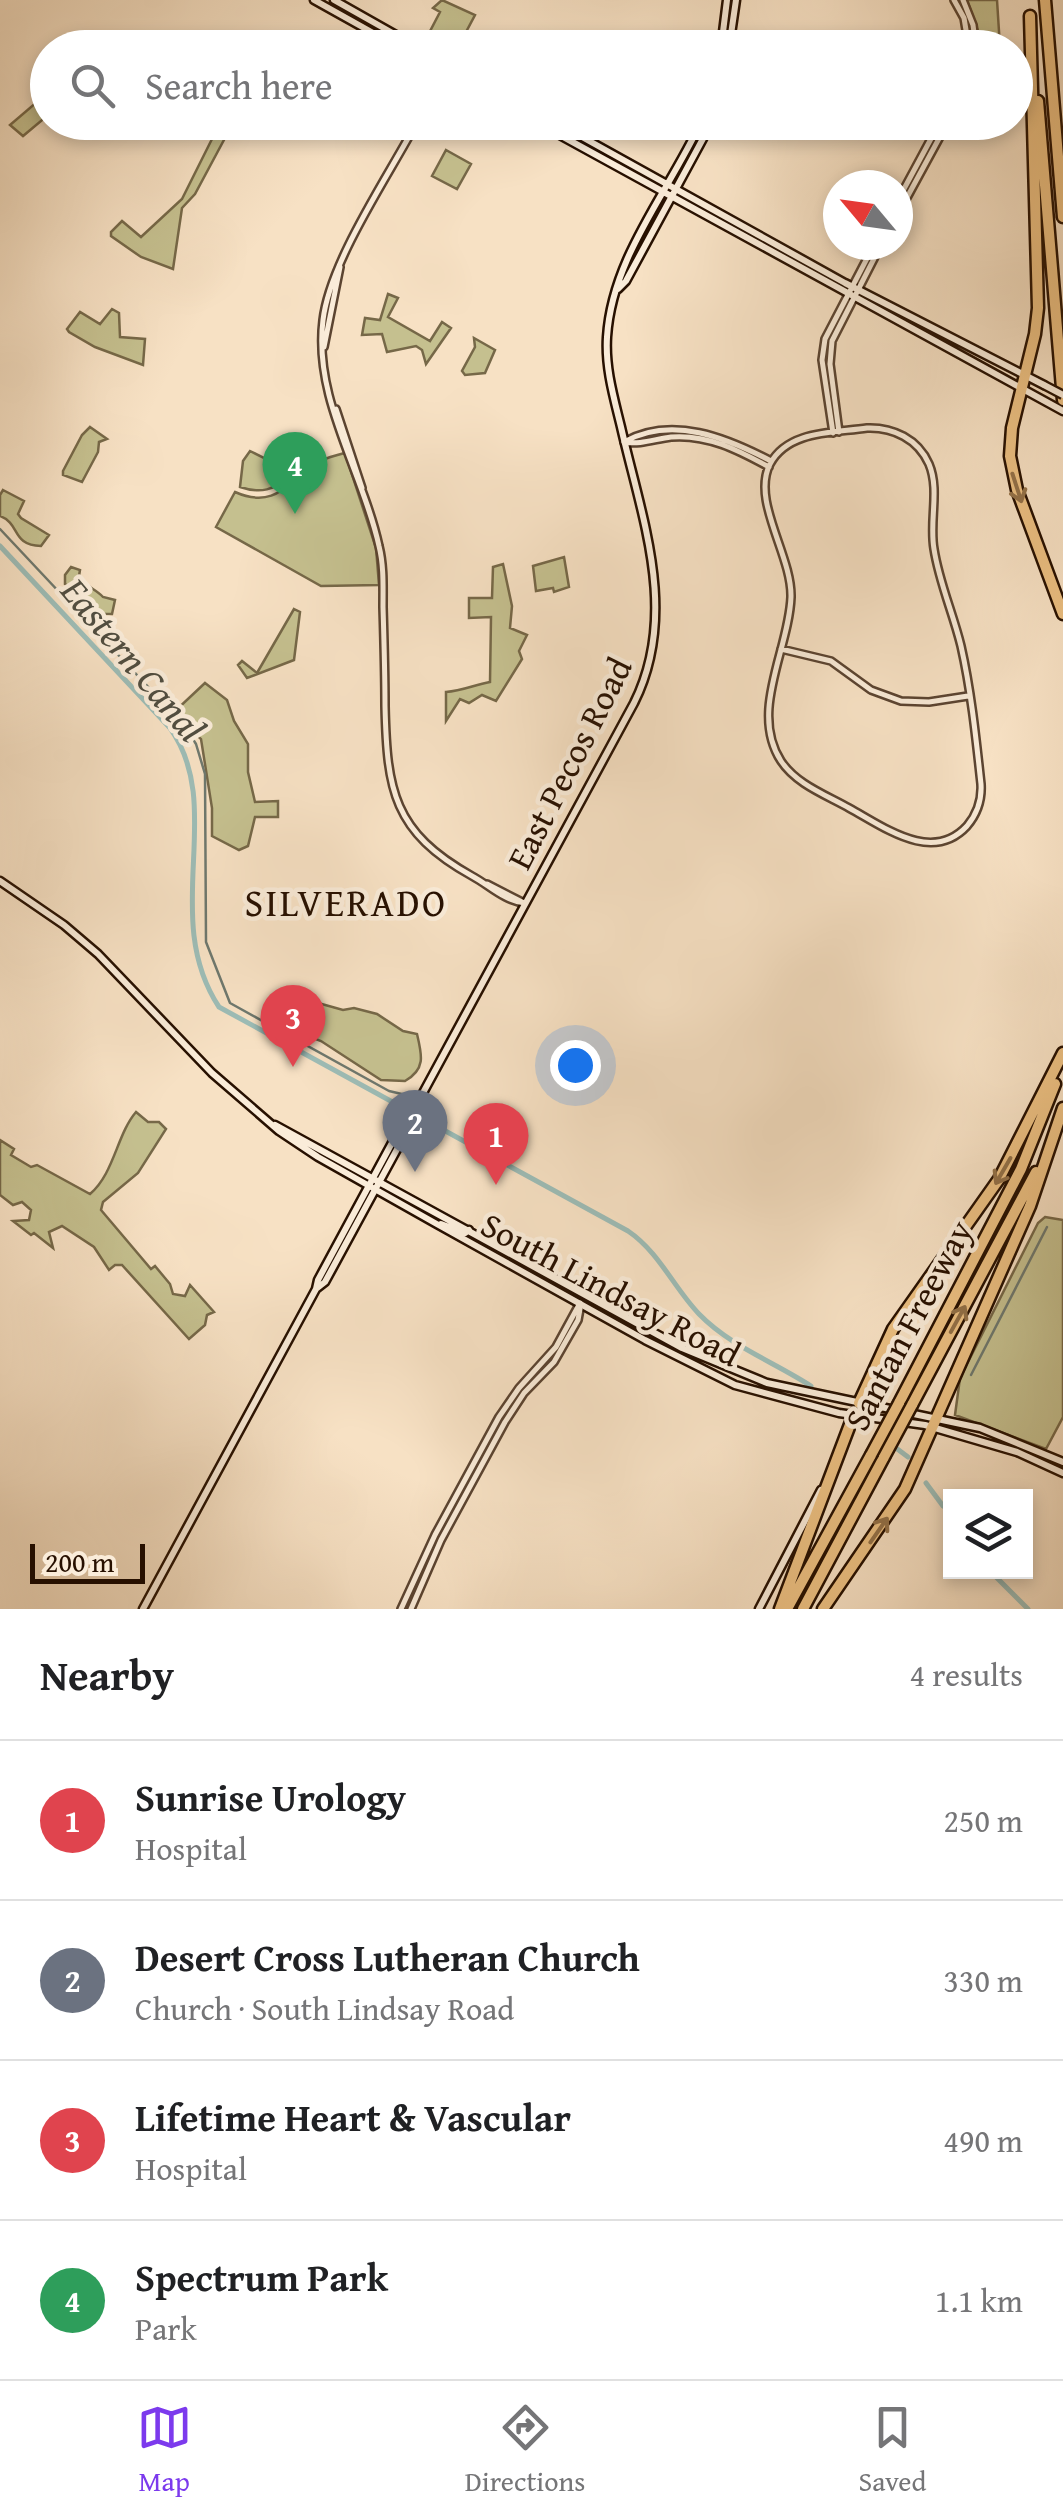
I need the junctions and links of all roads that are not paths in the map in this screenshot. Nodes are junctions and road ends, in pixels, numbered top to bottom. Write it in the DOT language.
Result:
graph roads {
  1 [pos="314,0"];
  2 [pos="334,0"];
  3 [pos="727,0"];
  4 [pos="736,0"];
  5 [pos="954,0"];
  6 [pos="962,0"];
  7 [pos="1029,0"];
  8 [pos="1045,0"];
  9 [pos="1030,16"];
  10 [pos="368,30"];
  11 [pos="388,30"];
  12 [pos="723,30"];
  13 [pos="732,30"];
  14 [pos="967,30"];
  15 [pos="973,30"];
  16 [pos="1030,30"];
  17 [pos="1031,30"];
  18 [pos="1033,51"];
  19 [pos="1050,64"];
  20 [pos="1033,120"];
  21 [pos="1063,130"];
  22 [pos="407,140"];
  23 [pos="578,140"];
  24 [pos="580,140"];
  25 [pos="691,140"];
  26 [pos="702,140"];
  27 [pos="930,140"];
  28 [pos="938,140"];
  29 [pos="913,172"];
  30 [pos="668,184"];
  31 [pos="913,186"];
  32 [pos="677,188"];
  33 [pos="663,193"];
  34 [pos="672,198"];
  35 [pos="1063,217"];
  36 [pos="760,241"];
  37 [pos="867,260"];
  38 [pos="872,260"];
  39 [pos="617,290"];
  40 [pos="852,291"];
  41 [pos="1025,375"];
  42 [pos="1022,389"];
  43 [pos="1063,398"];
  44 [pos="1063,411"];
  45 [pos="836,432"];
  46 [pos="624,442"];
  47 [pos="770,464"];
  48 [pos="1063,614"];
  49 [pos="781,649"];
  50 [pos="968,696"];
  51 [pos="1,885"];
  52 [pos="526,904"];
  53 [pos="1063,1056"];
  54 [pos="1063,1107"];
  55 [pos="374,1184"];
  56 [pos="435,1223"];
  57 [pos="469,1230"];
  58 [pos="580,1304"];
  59 [pos="856,1409"];
  60 [pos="936,1424"];
  61 [pos="838,1454"];
  62 [pos="1063,1462"];
  63 [pos="1063,1473"];
  64 [pos="143,1609"];
  65 [pos="401,1609"];
  66 [pos="410,1609"];
  67 [pos="760,1609"];
  68 [pos="784,1609"];
  69 [pos="803,1609"];
  70 [pos="823,1609"];
  1 -- 10 [label="main road"];
  2 -- 11 [label="main road"];
  3 -- 12 [label="main road"];
  4 -- 13 [label="main road"];
  5 -- 14 [label="street"];
  6 -- 15 [label="street"];
  7 -- 9 [label="highway"];
  8 -- 19 [label="highway"];
  9 -- 16 [label="highway"];
  9 -- 17 [label="highway"];
  18 -- 43 [label="highway"];
  19 -- 21 [label="highway"];
  19 -- 35 [label="highway"];
  20 -- 41 [label="highway"];
  22 -- 52 [label="street"];
  23 -- 33 [label="main road"];
  24 -- 30 [label="main road"];
  25 -- 30 [label="main road, East Pecos Road"];
  26 -- 32 [label="main road, East Pecos Road"];
  27 -- 29 [label="street"];
  28 -- 31 [label="street"];
  30 -- 32 [label="main road"];
  30 -- 33 [label="main road, East Pecos Road"];
  32 -- 34 [label="main road, East Pecos Road"];
  32 -- 36 [label="main road"];
  33 -- 34 [label="main road"];
  33 -- 39 [label="main road, East Pecos Road"];
  34 -- 36 [label="main road"];
  34 -- 39 [label="main road, East Pecos Road"];
  36 -- 40 [label="main road"];
  36 -- 40 [label="main road"];
  37 -- 40 [label="street"];
  38 -- 40 [label="street"];
  39 -- 46 [label="main road, East Pecos Road"];
  40 -- 41 [label="main road"];
  40 -- 42 [label="main road"];
  40 -- 45 [label="street"];
  41 -- 42 [label="highway"];
  41 -- 43 [label="main road, bridge"];
  42 -- 44 [label="main road"];
  42 -- 48 [label="highway, one-way"];
  45 -- 47 [label="street"];
  45 -- 50 [label="street"];
  46 -- 47 [label="street"];
  46 -- 52 [label="main road, East Pecos Road"];
  47 -- 49 [label="street"];
  49 -- 50 [label="street"];
  49 -- 50 [label="street"];
  51 -- 55 [label="main road, South Lindsay Road"];
  52 -- 55 [label="main road, East Pecos Road"];
  53 -- 59 [label="highway, one-way"];
  53 -- 68 [label="highway, Santan Freeway, bridge"];
  54 -- 60 [label="highway"];
  69 -- 54 [label="highway, Santan Freeway, one-way, bridge"];
  55 -- 56 [label="main road, South Lindsay Road"];
  55 -- 57 [label="main road, South Lindsay Road"];
  55 -- 64 [label="main road, East Pecos Road"];
  56 -- 57 [label="main road"];
  56 -- 58 [label="main road, South Lindsay Road"];
  57 -- 59 [label="main road, South Lindsay Road"];
  58 -- 59 [label="main road, South Lindsay Road"];
  58 -- 65 [label="street"];
  58 -- 66 [label="street"];
  59 -- 60 [label="main road, South Lindsay Road"];
  59 -- 60 [label="main road, South Lindsay Road"];
  59 -- 61 [label="highway"];
  60 -- 62 [label="main road, South Lindsay Road"];
  60 -- 63 [label="main road, South Lindsay Road"];
  70 -- 60 [label="highway, one-way"];
  61 -- 67 [label="main road"];
  61 -- 68 [label="highway"];
}
